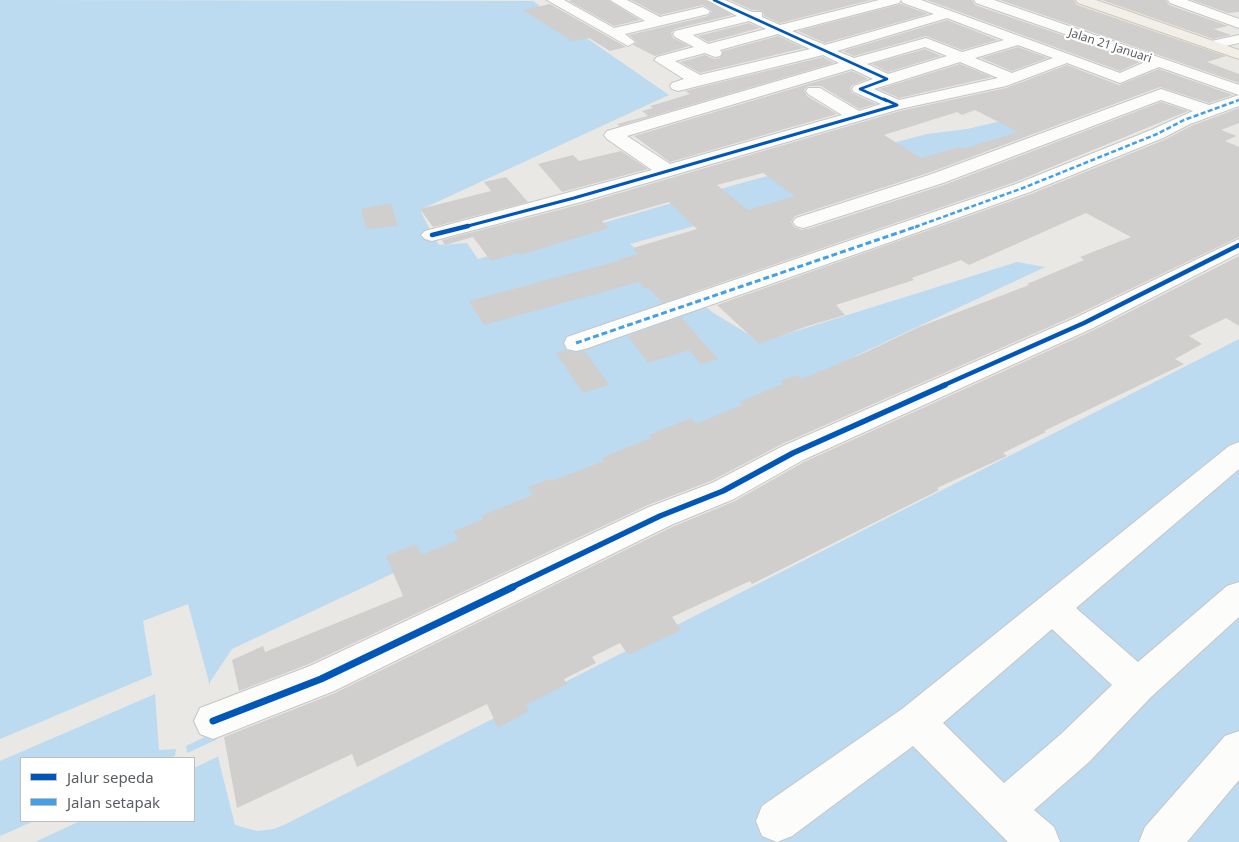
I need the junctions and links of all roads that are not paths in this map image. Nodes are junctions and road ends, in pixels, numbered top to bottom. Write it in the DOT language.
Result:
graph roads {
  1 [pos="554,0"];
  2 [pos="750,0"];
  3 [pos="894,0"];
  4 [pos="908,0"];
  5 [pos="1083,0"];
  6 [pos="1175,0"];
  7 [pos="600,2"];
  8 [pos="721,3"];
  9 [pos="823,5"];
  10 [pos="569,8"];
  11 [pos="614,10"];
  12 [pos="769,12"];
  13 [pos="842,13"];
  14 [pos="979,13"];
  15 [pos="954,16"];
  16 [pos="751,17"];
  17 [pos="589,20"];
  18 [pos="658,22"];
  19 [pos="1239,24"];
  20 [pos="778,29"];
  21 [pos="888,32"];
  22 [pos="612,33"];
  23 [pos="680,34"];
  24 [pos="663,38"];
  25 [pos="1239,39"];
  26 [pos="1019,40"];
  27 [pos="926,42"];
  28 [pos="1102,43"];
  29 [pos="638,45"];
  30 [pos="1212,45"];
  31 [pos="706,48"];
  32 [pos="824,50"];
  33 [pos="1239,55"];
  34 [pos="960,57"];
  35 [pos="1065,57"];
  36 [pos="1159,62"];
  37 [pos="855,65"];
  38 [pos="745,68"];
  39 [pos="1120,78"];
  40 [pos="887,79"];
  41 [pos="1012,79"];
  42 [pos="705,85"];
  43 [pos="779,85"];
  44 [pos="678,86"];
  45 [pos="1239,90"];
  46 [pos="814,91"];
  47 [pos="1161,94"];
  48 [pos="731,100"];
  49 [pos="1239,100"];
  50 [pos="897,105"];
  51 [pos="1209,111"];
  52 [pos="857,117"];
  53 [pos="667,171"];
  54 [pos="803,222"];
  55 [pos="432,235"];
  56 [pos="1239,245"];
  57 [pos="576,344"];
  58 [pos="1239,453"];
  59 [pos="1239,596"];
  60 [pos="1052,607"];
  61 [pos="1138,685"];
  62 [pos="213,721"];
  63 [pos="915,722"];
  64 [pos="1239,750"];
  65 [pos="1003,810"];
  66 [pos="777,821"];
  67 [pos="1039,842"];
  68 [pos="1160,842"];
  1 -- 10 [label="street"];
  2 -- 8 [label="street"];
  3 -- 13 [label="street"];
  4 -- 15 [label="street"];
  5 -- 30 [label="main road"];
  6 -- 19 [label="street"];
  7 -- 10 [label="street"];
  8 -- 16 [label="street"];
  8 -- 18 [label="street"];
  9 -- 13 [label="street"];
  10 -- 17 [label="street"];
  11 -- 17 [label="street"];
  11 -- 18 [label="street"];
  12 -- 16 [label="street"];
  13 -- 20 [label="street"];
  13 -- 21 [label="street"];
  14 -- 15 [label="street"];
  14 -- 26 [label="street"];
  14 -- 27 [label="street"];
  14 -- 28 [label="street, Jalan 21 Januari"];
  15 -- 21 [label="street"];
  16 -- 20 [label="street"];
  16 -- 23 [label="street"];
  17 -- 22 [label="street"];
  18 -- 22 [label="street"];
  20 -- 31 [label="street"];
  20 -- 32 [label="street"];
  21 -- 32 [label="street"];
  22 -- 29 [label="street"];
  23 -- 24 [label="street"];
  23 -- 31 [label="street"];
  25 -- 30 [label="street"];
  26 -- 34 [label="street"];
  26 -- 35 [label="street"];
  27 -- 34 [label="street"];
  27 -- 37 [label="street"];
  28 -- 35 [label="street"];
  28 -- 36 [label="street, Jalan 21 Januari"];
  30 -- 33 [label="main road"];
  31 -- 38 [label="street"];
  31 -- 42 [label="street"];
  32 -- 37 [label="street"];
  32 -- 38 [label="street"];
  34 -- 40 [label="street"];
  34 -- 41 [label="street"];
  35 -- 39 [label="street"];
  35 -- 41 [label="street"];
  36 -- 39 [label="street"];
  36 -- 45 [label="street, Jalan 21 Januari"];
  37 -- 40 [label="street"];
  37 -- 43 [label="street"];
  38 -- 42 [label="street"];
  38 -- 43 [label="street"];
  39 -- 47 [label="street"];
  40 -- 50 [label="street"];
  41 -- 50 [label="street"];
  42 -- 44 [label="street"];
  42 -- 48 [label="street"];
  43 -- 48 [label="street"];
  46 -- 52 [label="street"];
  47 -- 51 [label="street"];
  47 -- 54 [label="street"];
  48 -- 53 [label="street"];
  49 -- 51 [label="street"];
  50 -- 52 [label="street"];
  51 -- 57 [label="street"];
  52 -- 53 [label="street"];
  53 -- 55 [label="street"];
  56 -- 62 [label="street"];
  58 -- 60 [label="street"];
  59 -- 61 [label="street"];
  60 -- 61 [label="street"];
  60 -- 63 [label="street"];
  61 -- 65 [label="street"];
  63 -- 65 [label="street"];
  63 -- 66 [label="street"];
  64 -- 68 [label="street"];
  65 -- 67 [label="street"];
}
